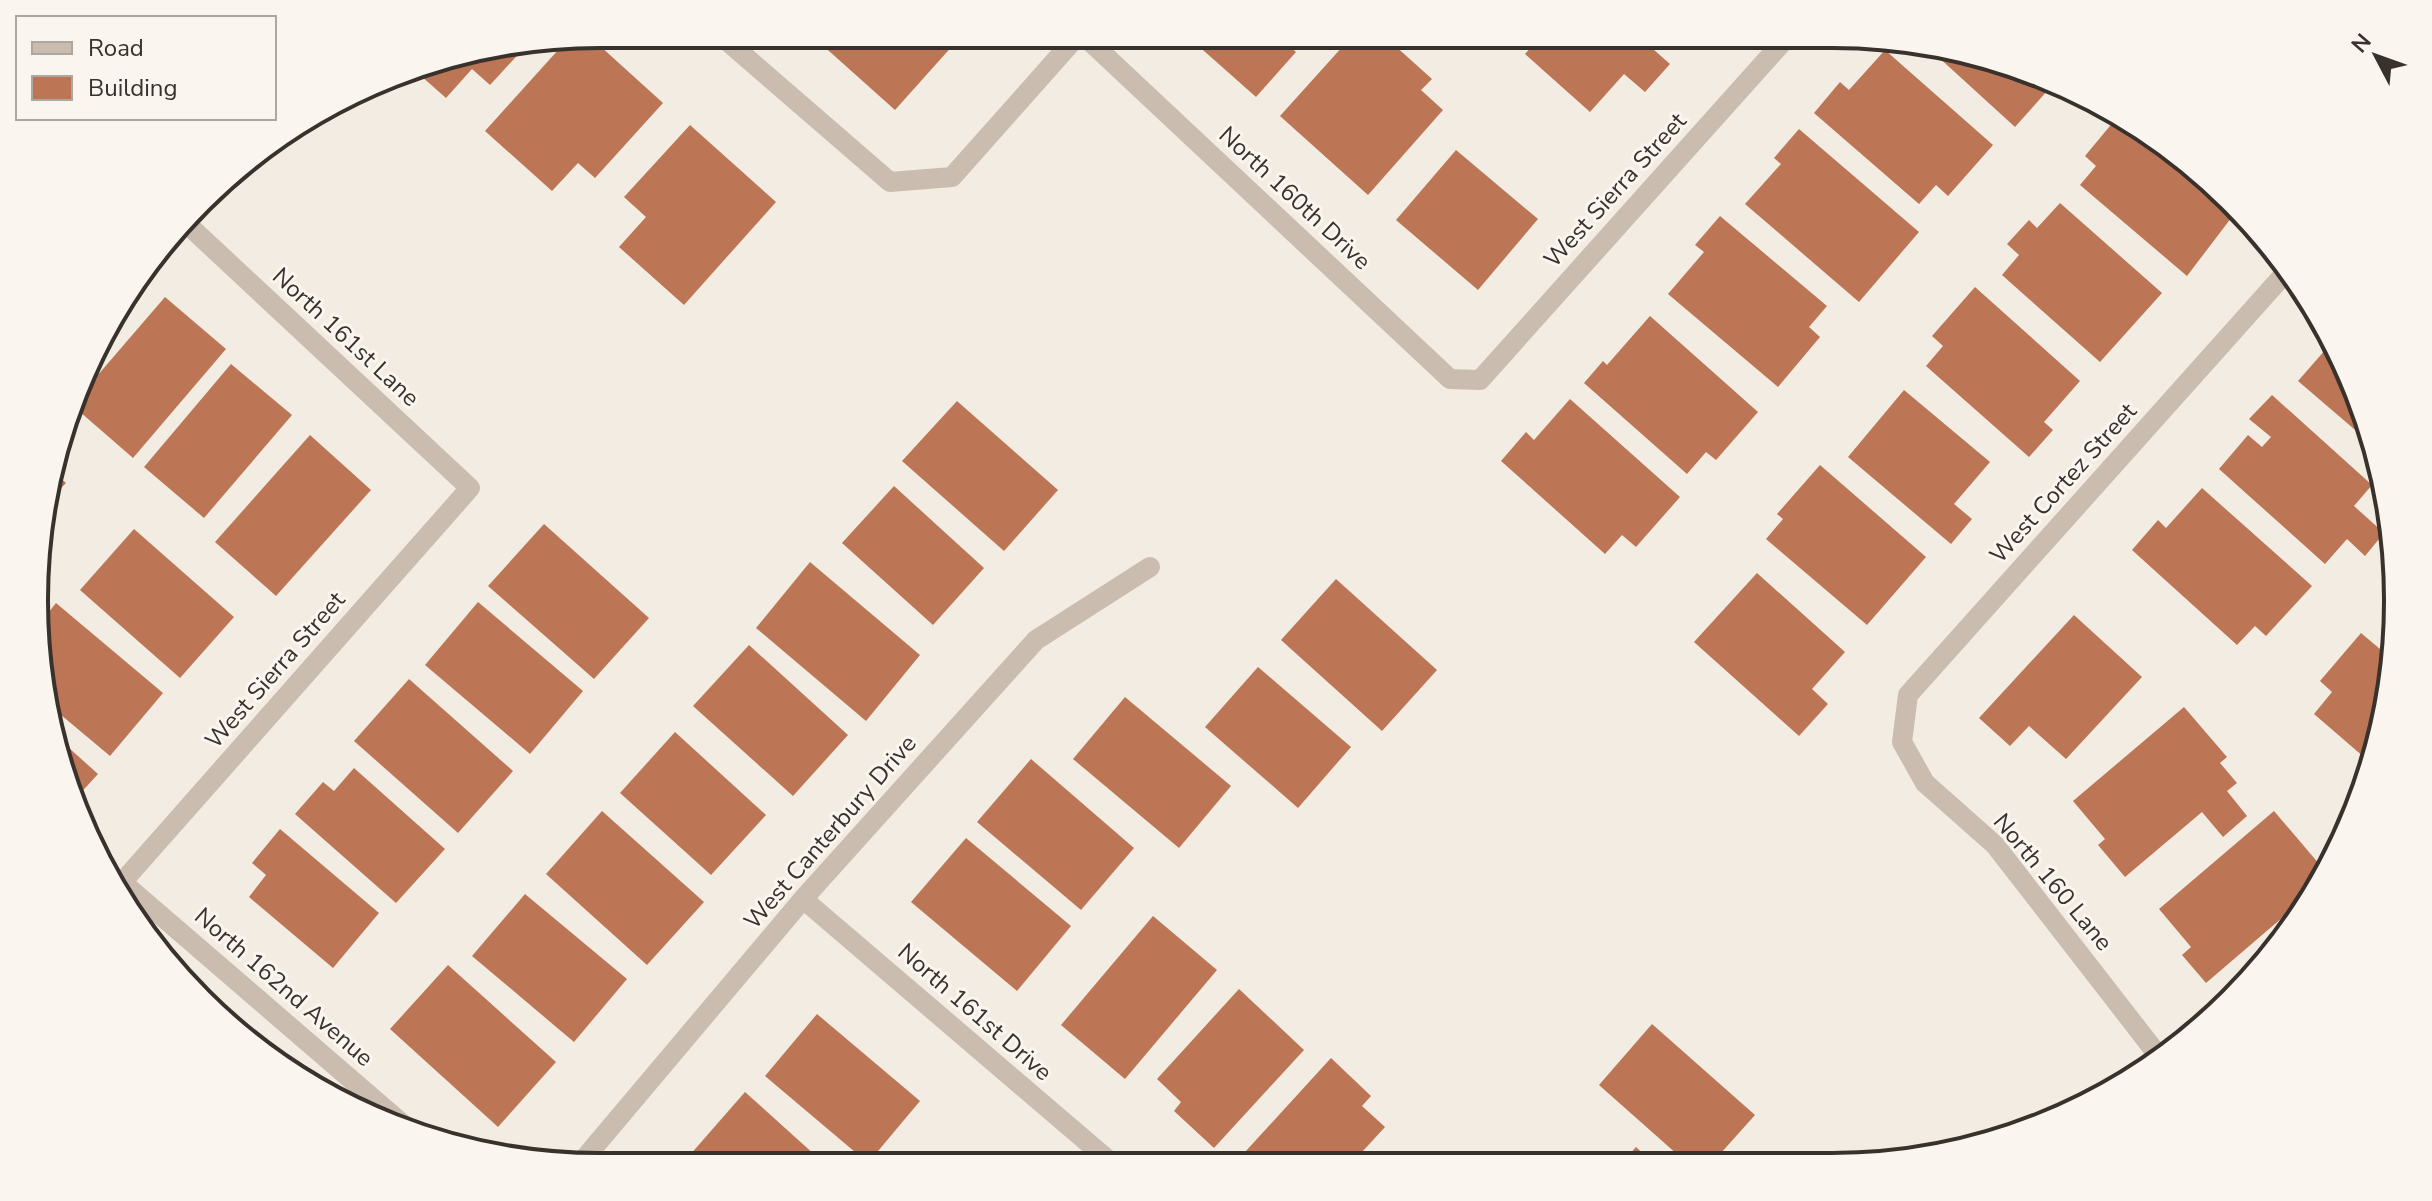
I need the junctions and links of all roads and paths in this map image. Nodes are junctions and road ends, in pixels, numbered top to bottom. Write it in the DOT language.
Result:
graph roads {
  1 [pos="735,48"];
  2 [pos="1067,48"];
  3 [pos="1095,48"];
  4 [pos="1777,48"];
  5 [pos="192,229"];
  6 [pos="2280,279"];
  7 [pos="1480,380"];
  8 [pos="470,488"];
  9 [pos="1150,567"];
  10 [pos="1902,742"];
  11 [pos="124,880"];
  12 [pos="135,898"];
  13 [pos="803,899"];
  14 [pos="2153,1049"];
  15 [pos="385,1109"];
  16 [pos="589,1153"];
  17 [pos="1100,1153"];
  1 -- 2 [label="street"];
  3 -- 7 [label="street, North 160th Drive"];
  4 -- 7 [label="street, West Sierra Street"];
  5 -- 8 [label="street, North 161st Lane"];
  6 -- 10 [label="street, West Cortez Street"];
  8 -- 11 [label="street, West Sierra Street"];
  9 -- 13 [label="street, West Canterbury Drive"];
  10 -- 14 [label="street, North 160 Lane"];
  12 -- 15 [label="street, North 162nd Avenue"];
  13 -- 16 [label="street, West Canterbury Drive"];
  13 -- 17 [label="street, North 161st Drive"];
}
